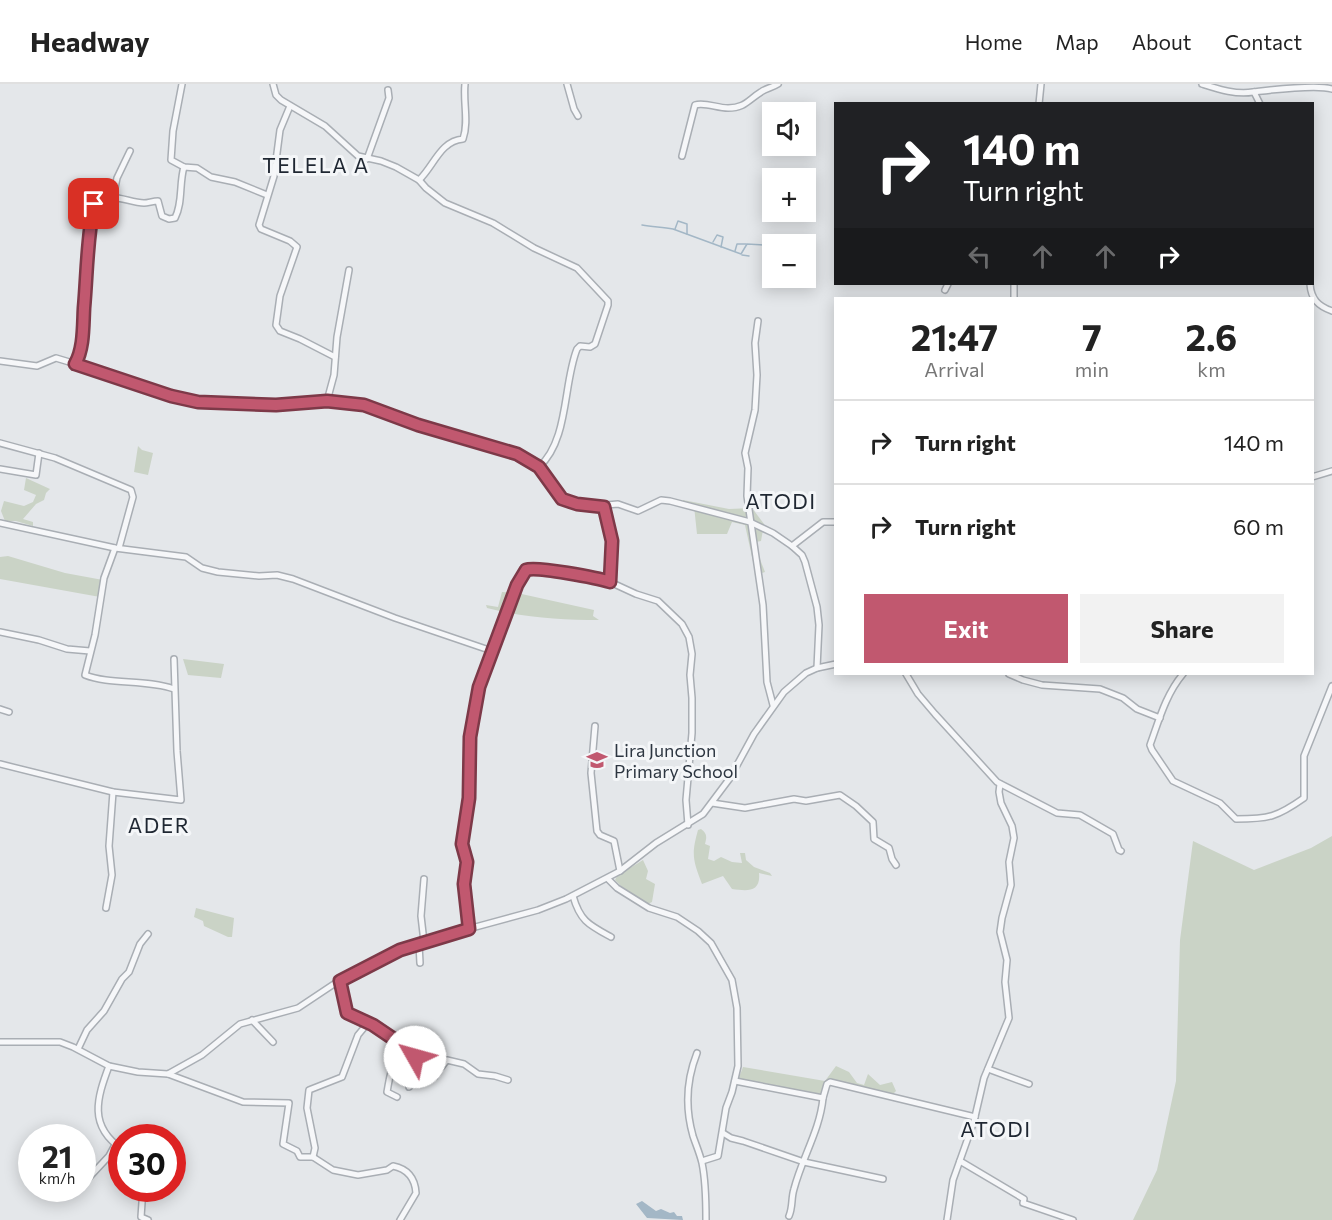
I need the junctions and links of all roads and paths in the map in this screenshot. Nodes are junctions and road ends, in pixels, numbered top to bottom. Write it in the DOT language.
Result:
graph roads {
  1 [pos="182,84"];
  2 [pos="273,84"];
  3 [pos="465,84"];
  4 [pos="567,84"];
  5 [pos="778,84"];
  6 [pos="1041,84"];
  7 [pos="1202,84"];
  8 [pos="1332,89"];
  9 [pos="388,90"];
  10 [pos="1254,92"];
  11 [pos="1039,102"];
  12 [pos="1259,102"];
  13 [pos="290,106"];
  14 [pos="578,116"];
  15 [pos="130,150"];
  16 [pos="682,156"];
  17 [pos="367,159"];
  18 [pos="184,167"];
  19 [pos="419,180"];
  20 [pos="267,195"];
  21 [pos="113,198"];
  22 [pos="350,270"];
  23 [pos="948,285"];
  24 [pos="945,290"];
  25 [pos="1314,298"];
  26 [pos="1332,311"];
  27 [pos="758,321"];
  28 [pos="335,357"];
  29 [pos="0,361"];
  30 [pos="75,364"];
  31 [pos="327,401"];
  32 [pos="0,442"];
  33 [pos="39,453"];
  34 [pos="539,467"];
  35 [pos="0,469"];
  36 [pos="1332,471"];
  37 [pos="1314,476"];
  38 [pos="604,507"];
  39 [pos="750,522"];
  40 [pos="834,522"];
  41 [pos="0,523"];
  42 [pos="792,546"];
  43 [pos="117,548"];
  44 [pos="610,582"];
  45 [pos="0,632"];
  46 [pos="90,651"];
  47 [pos="492,651"];
  48 [pos="174,659"];
  49 [pos="834,664"];
  50 [pos="816,668"];
  51 [pos="907,675"];
  52 [pos="1011,675"];
  53 [pos="1182,675"];
  54 [pos="1332,686"];
  55 [pos="174,689"];
  56 [pos="773,705"];
  57 [pos="0,709"];
  58 [pos="9,712"];
  59 [pos="1160,718"];
  60 [pos="595,726"];
  61 [pos="0,764"];
  62 [pos="1000,784"];
  63 [pos="113,792"];
  64 [pos="712,803"];
  65 [pos="688,825"];
  66 [pos="1121,851"];
  67 [pos="896,865"];
  68 [pos="620,871"];
  69 [pos="424,879"];
  70 [pos="608,879"];
  71 [pos="573,896"];
  72 [pos="106,908"];
  73 [pos="469,929"];
  74 [pos="148,934"];
  75 [pos="611,937"];
  76 [pos="421,943"];
  77 [pos="420,963"];
  78 [pos="340,981"];
  79 [pos="252,1020"];
  80 [pos="368,1023"];
  81 [pos="0,1042"];
  82 [pos="273,1042"];
  83 [pos="418,1044"];
  84 [pos="78,1049"];
  85 [pos="413,1053"];
  86 [pos="697,1053"];
  87 [pos="109,1066"];
  88 [pos="429,1069"];
  89 [pos="988,1069"];
  90 [pos="168,1074"];
  91 [pos="434,1077"];
  92 [pos="508,1080"];
  93 [pos="735,1081"];
  94 [pos="1029,1084"];
  95 [pos="409,1087"];
  96 [pos="397,1097"];
  97 [pos="823,1098"];
  98 [pos="975,1117"];
  99 [pos="723,1133"];
  100 [pos="108,1136"];
  101 [pos="313,1157"];
  102 [pos="108,1158"];
  103 [pos="702,1161"];
  104 [pos="960,1161"];
  105 [pos="804,1162"];
  106 [pos="96,1170"];
  107 [pos="883,1179"];
  108 [pos="142,1202"];
  109 [pos="789,1216"];
  110 [pos="148,1220"];
  111 [pos="400,1220"];
  112 [pos="706,1220"];
  113 [pos="947,1220"];
  114 [pos="1073,1220"];
  1 -- 18 [label="street"];
  2 -- 13 [label="street"];
  3 -- 19 [label="street"];
  4 -- 14 [label="street"];
  5 -- 16 [label="street"];
  6 -- 11 [label="street"];
  7 -- 10 [label="street"];
  8 -- 10 [label="street"];
  9 -- 17 [label="street"];
  10 -- 12 [label="street"];
  13 -- 17 [label="street"];
  13 -- 20 [label="street"];
  15 -- 21 [label="street"];
  17 -- 19 [label="street"];
  18 -- 20 [label="street"];
  18 -- 21 [label="street"];
  19 -- 34 [label="street"];
  20 -- 28 [label="street"];
  21 -- 30 [label="street"];
  22 -- 28 [label="street"];
  23 -- 24 [label="street"];
  25 -- 26 [label="street"];
  27 -- 39 [label="street"];
  28 -- 31 [label="street"];
  29 -- 30 [label="street"];
  30 -- 31 [label="street"];
  31 -- 34 [label="street"];
  32 -- 33 [label="street"];
  33 -- 35 [label="street"];
  33 -- 43 [label="street"];
  34 -- 38 [label="street"];
  36 -- 37 [label="street"];
  38 -- 39 [label="street"];
  38 -- 44 [label="street"];
  39 -- 42 [label="street"];
  39 -- 56 [label="street"];
  40 -- 42 [label="street"];
  41 -- 43 [label="street"];
  42 -- 50 [label="street"];
  43 -- 46 [label="street"];
  43 -- 47 [label="street"];
  44 -- 47 [label="street"];
  44 -- 65 [label="street"];
  45 -- 46 [label="street"];
  46 -- 55 [label="street"];
  47 -- 73 [label="street"];
  48 -- 55 [label="street"];
  49 -- 50 [label="street"];
  50 -- 56 [label="street"];
  51 -- 62 [label="street"];
  52 -- 59 [label="street"];
  53 -- 59 [label="street"];
  54 -- 59 [label="street"];
  55 -- 63 [label="street"];
  56 -- 64 [label="street"];
  57 -- 58 [label="street"];
  60 -- 68 [label="street"];
  61 -- 63 [label="street"];
  62 -- 66 [label="street"];
  62 -- 89 [label="street"];
  63 -- 72 [label="street"];
  64 -- 65 [label="street"];
  64 -- 67 [label="street"];
  65 -- 68 [label="street"];
  68 -- 70 [label="street"];
  69 -- 76 [label="street"];
  70 -- 71 [label="street"];
  70 -- 93 [label="street"];
  71 -- 73 [label="street"];
  71 -- 75 [label="street"];
  73 -- 76 [label="street"];
  74 -- 84 [label="street"];
  76 -- 77 [label="street"];
  76 -- 78 [label="street"];
  78 -- 79 [label="street"];
  78 -- 80 [label="street"];
  79 -- 82 [label="street"];
  79 -- 90 [label="street"];
  80 -- 85 [label="street"];
  80 -- 101 [label="street"];
  81 -- 84 [label="street"];
  83 -- 85 [label="street"];
  84 -- 87 [label="street"];
  85 -- 88 [label="street"];
  85 -- 95 [label="street"];
  85 -- 96 [label="street"];
  86 -- 103 [label="street"];
  87 -- 90 [label="street"];
  87 -- 100 [label="street"];
  88 -- 91 [label="street"];
  88 -- 92 [label="street"];
  89 -- 94 [label="street"];
  89 -- 98 [label="street"];
  90 -- 101 [label="street"];
  93 -- 97 [label="street"];
  93 -- 99 [label="street"];
  97 -- 98 [label="street"];
  97 -- 105 [label="street"];
  98 -- 104 [label="street"];
  99 -- 103 [label="street"];
  99 -- 105 [label="street"];
  101 -- 111 [label="street"];
  102 -- 106 [label="street"];
  103 -- 112 [label="street"];
  104 -- 113 [label="street"];
  104 -- 114 [label="street"];
  105 -- 107 [label="street"];
  105 -- 109 [label="street"];
  108 -- 110 [label="street"];
}
